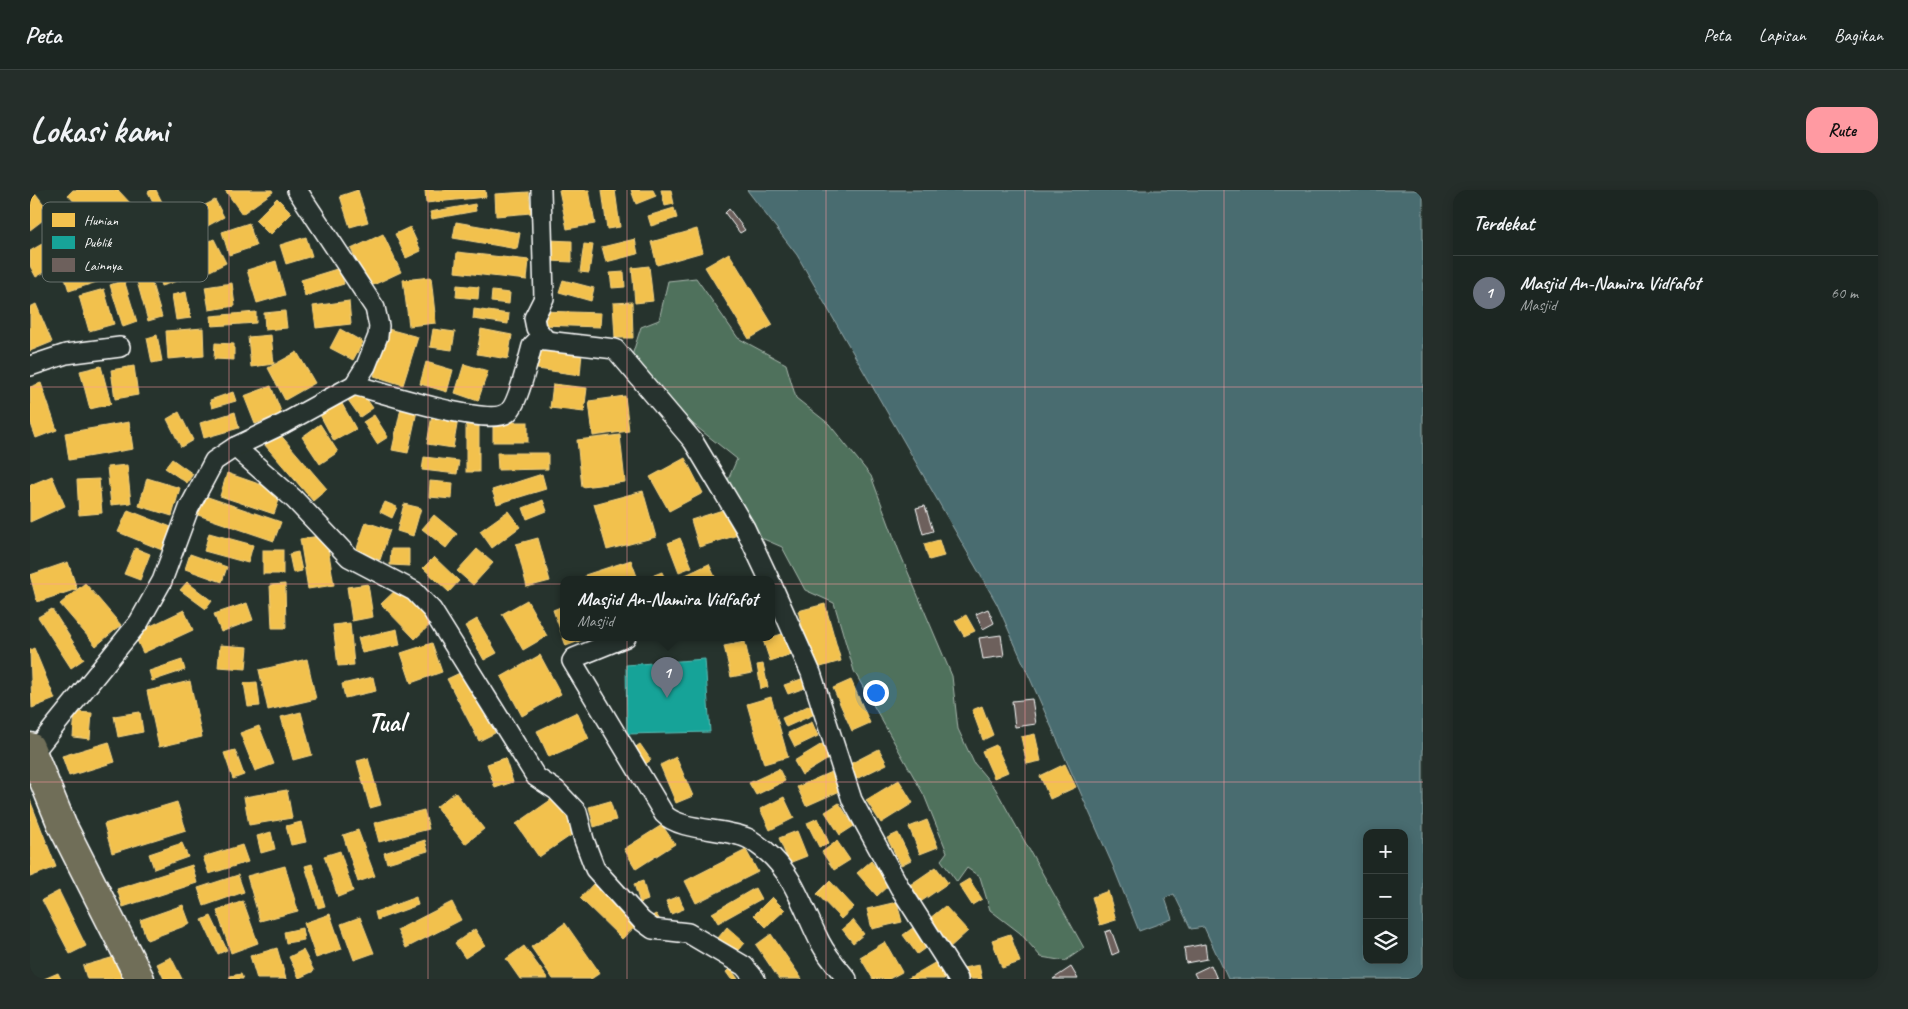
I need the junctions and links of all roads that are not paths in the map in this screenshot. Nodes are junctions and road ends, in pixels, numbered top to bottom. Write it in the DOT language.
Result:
graph roads {
  1 [pos="297,190"];
  2 [pos="541,190"];
  3 [pos="545,339"];
  4 [pos="120,347"];
  5 [pos="30,366"];
  6 [pos="354,385"];
  7 [pos="235,447"];
  8 [pos="768,576"];
  9 [pos="775,592"];
  10 [pos="616,641"];
  11 [pos="31,750"];
  12 [pos="140,979"];
  13 [pos="754,979"];
  14 [pos="847,979"];
  15 [pos="958,979"];
  1 -- 6 [label="street"];
  2 -- 3 [label="street"];
  3 -- 6 [label="street"];
  3 -- 8 [label="street"];
  4 -- 5 [label="street"];
  6 -- 7 [label="street"];
  7 -- 11 [label="street"];
  7 -- 13 [label="street"];
  9 -- 15 [label="street"];
  10 -- 14 [label="street"];
  11 -- 12 [label="highway"];
}
